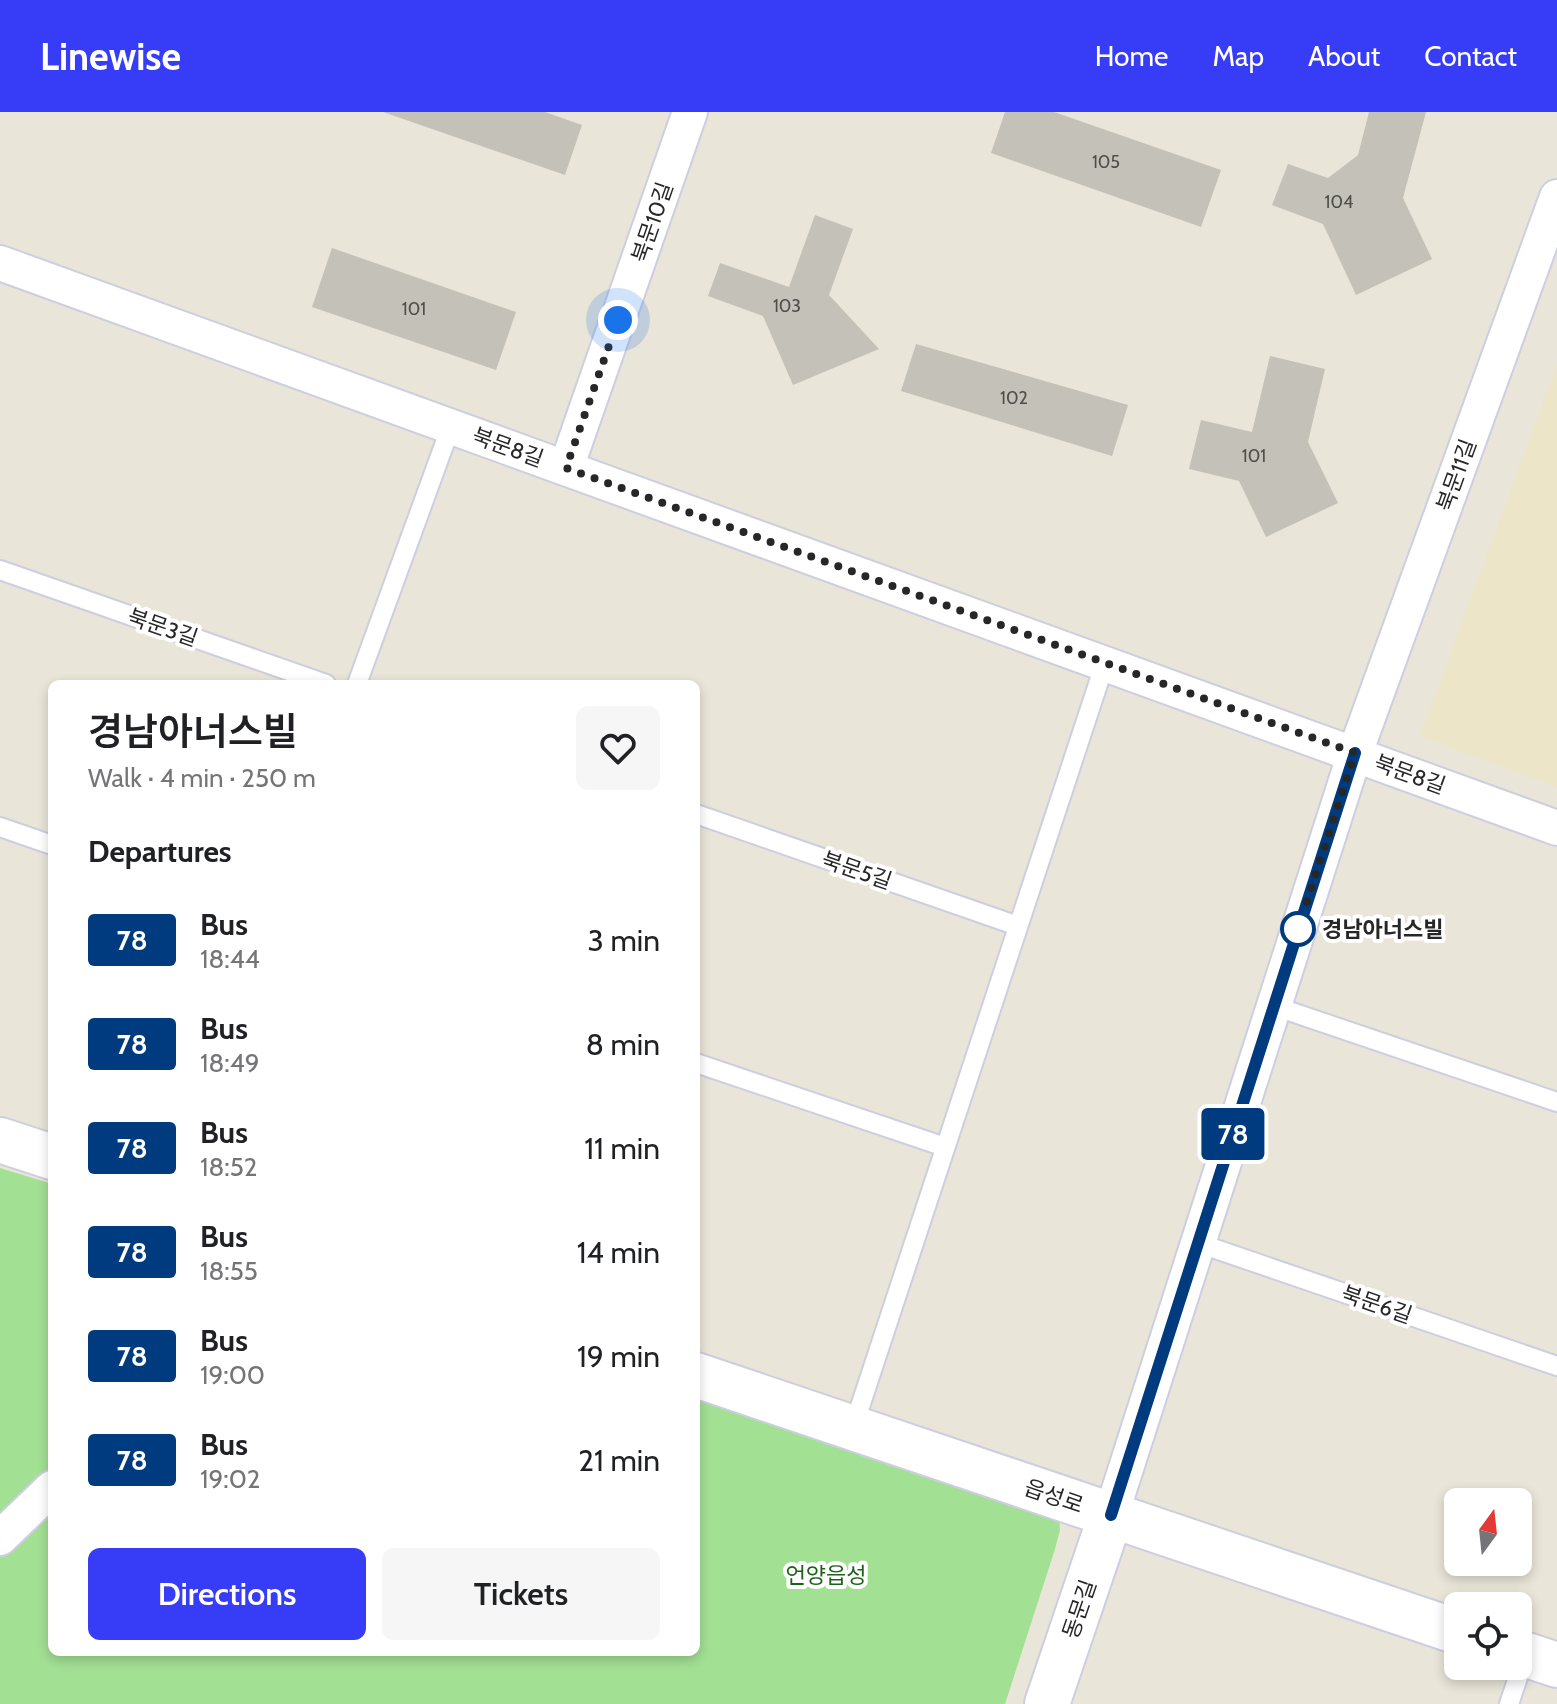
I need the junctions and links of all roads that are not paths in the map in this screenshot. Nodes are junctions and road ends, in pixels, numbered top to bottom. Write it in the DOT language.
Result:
graph roads {
  1 [pos="690,112"];
  2 [pos="1557,197"];
  3 [pos="0,263"];
  4 [pos="451,426"];
  5 [pos="566,468"];
  6 [pos="0,570"];
  7 [pos="1105,663"];
  8 [pos="315,680"];
  9 [pos="358,680"];
  10 [pos="1355,753"];
  11 [pos="700,815"];
  12 [pos="0,827"];
  13 [pos="1557,828"];
  14 [pos="48,844"];
  15 [pos="1018,926"];
  16 [pos="1274,1006"];
  17 [pos="700,1064"];
  18 [pos="1557,1102"];
  19 [pos="0,1140"];
  20 [pos="945,1147"];
  21 [pos="48,1156"];
  22 [pos="1198,1243"];
  23 [pos="1557,1366"];
  24 [pos="700,1376"];
  25 [pos="853,1428"];
  26 [pos="48,1492"];
  27 [pos="1111,1515"];
  28 [pos="0,1538"];
  29 [pos="1444,1627"];
  30 [pos="1534,1657"];
  31 [pos="1047,1704"];
  32 [pos="1509,1704"];
  1 -- 5 [label="street, 북문10길"];
  2 -- 10 [label="street, 북문11길"];
  3 -- 4 [label="street, 북문8길"];
  4 -- 5 [label="street, 북문8길"];
  4 -- 9 [label="lane"];
  5 -- 7 [label="street, 북문8길"];
  6 -- 8 [label="lane, 북문3길"];
  7 -- 10 [label="street, 북문8길"];
  7 -- 15 [label="lane"];
  10 -- 13 [label="street, 북문8길"];
  10 -- 16 [label="street"];
  11 -- 15 [label="lane, 북문5길"];
  12 -- 14 [label="lane"];
  15 -- 20 [label="lane"];
  16 -- 18 [label="lane"];
  16 -- 22 [label="street"];
  17 -- 20 [label="lane"];
  19 -- 21 [label="street"];
  20 -- 25 [label="lane"];
  22 -- 23 [label="lane, 북문6길"];
  22 -- 27 [label="street"];
  24 -- 25 [label="street, 읍성로"];
  25 -- 27 [label="street, 읍성로"];
  26 -- 28 [label="street"];
  27 -- 29 [label="street, 읍성로"];
  27 -- 31 [label="street, 동문길"];
  30 -- 32 [label="lane"];
}
